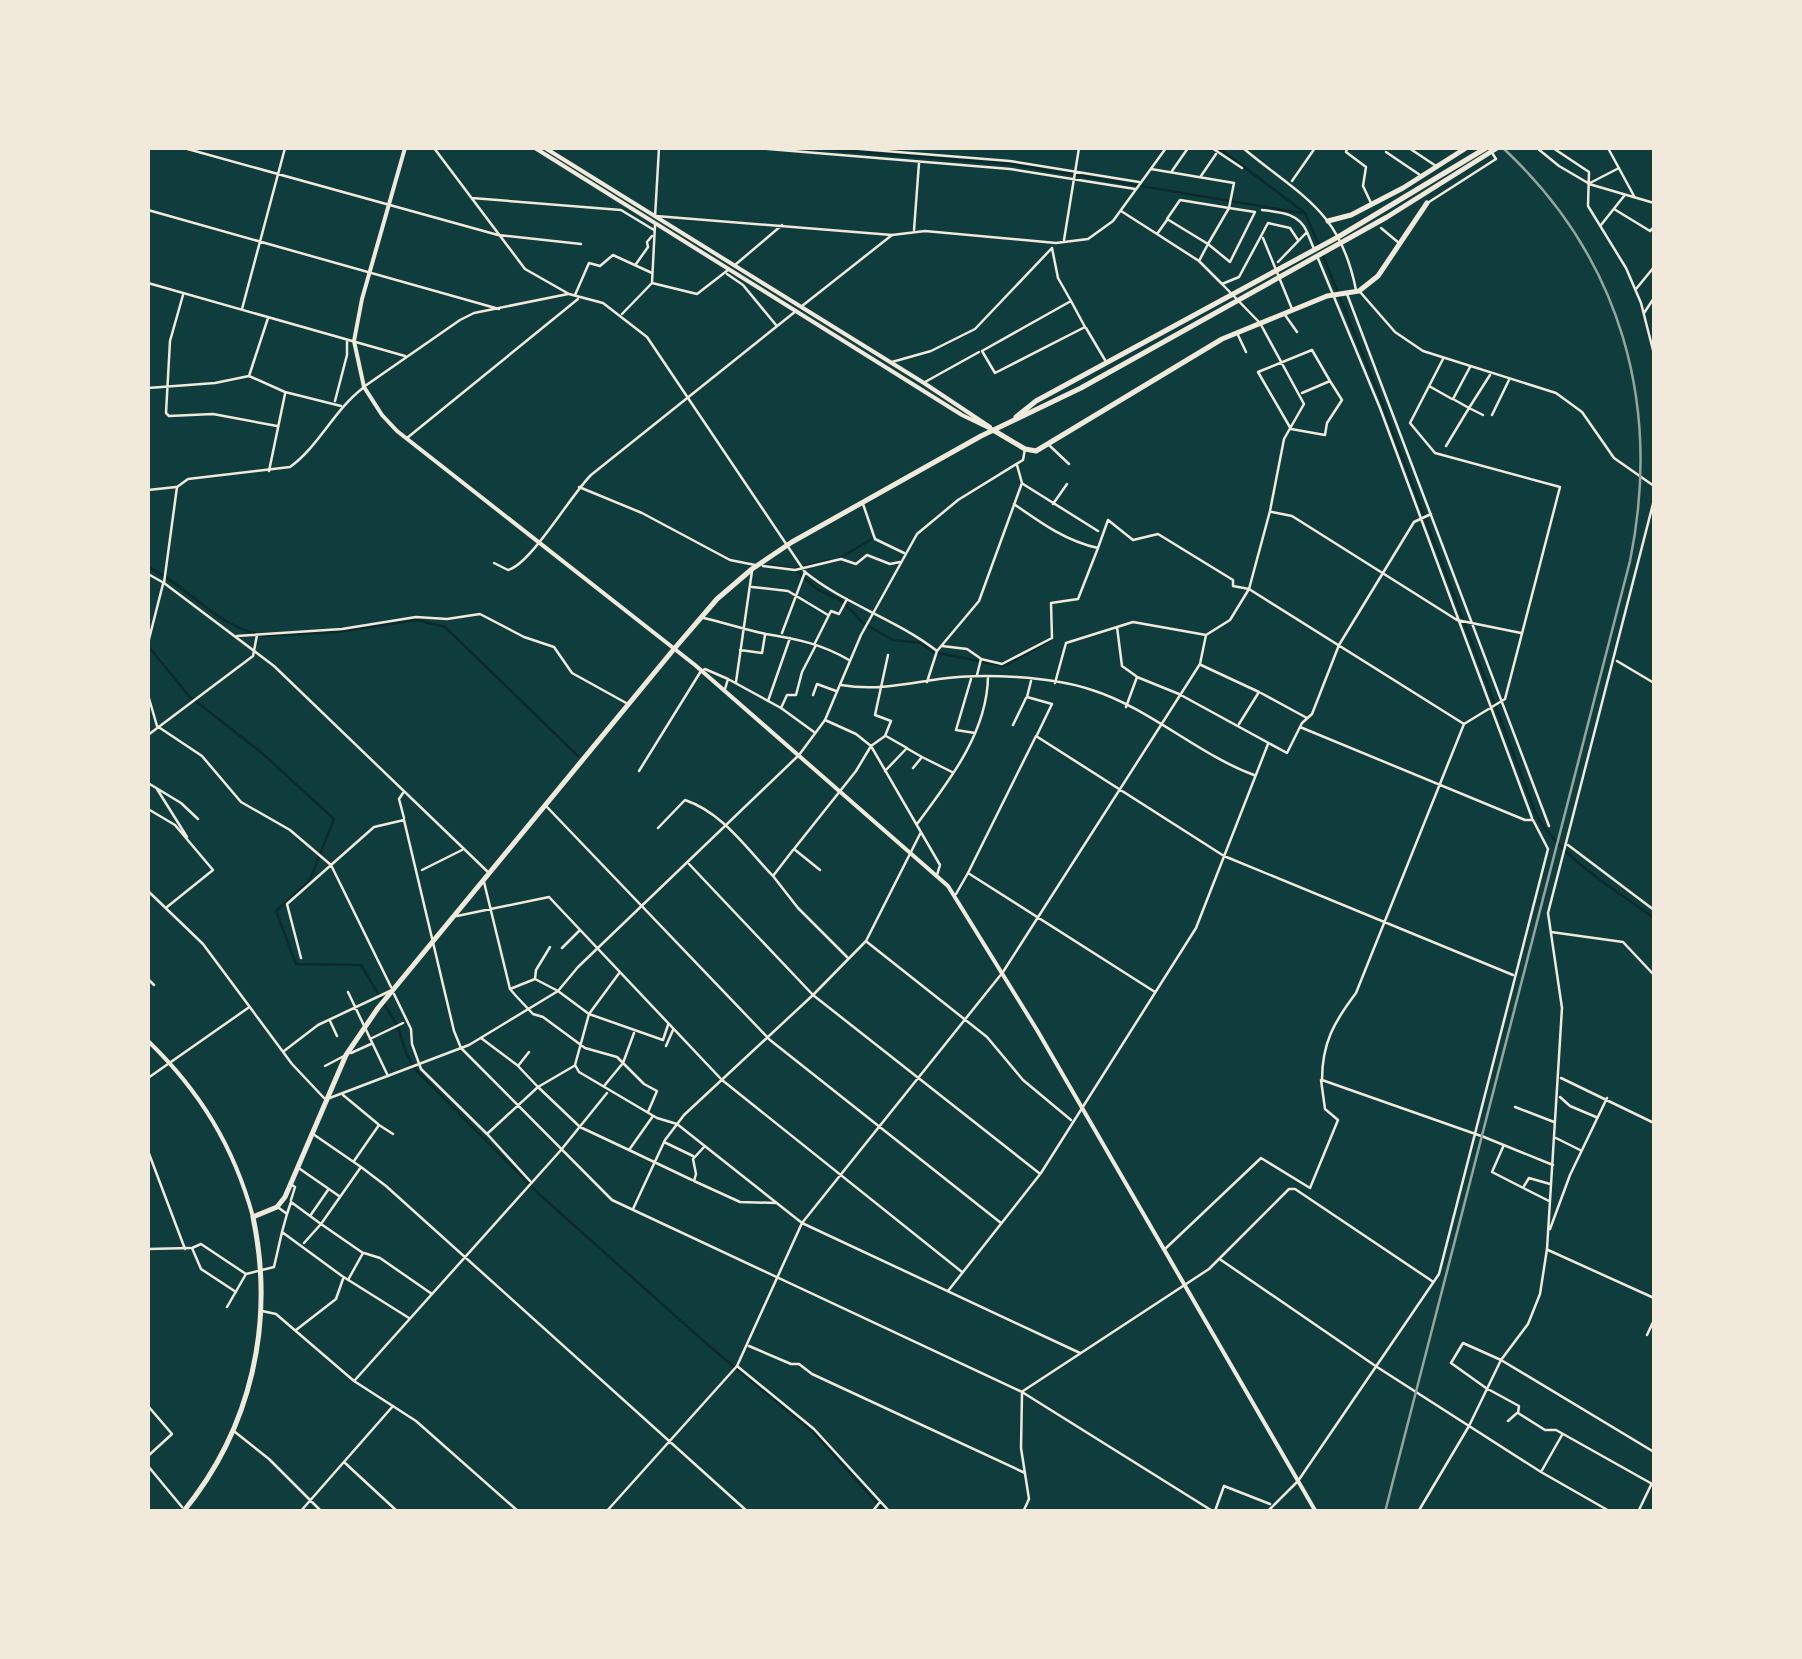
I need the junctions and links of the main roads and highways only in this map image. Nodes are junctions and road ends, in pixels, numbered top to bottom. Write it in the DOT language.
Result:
graph roads {
  1 [pos="405,148"];
  2 [pos="535,148"];
  3 [pos="545,148"];
  4 [pos="1464,148"];
  5 [pos="1491,148"];
  6 [pos="1426,189"];
  7 [pos="1427,203"];
  8 [pos="655,219"];
  9 [pos="1328,222"];
  10 [pos="1235,297"];
  11 [pos="889,365"];
  12 [pos="1009,422"];
  13 [pos="993,430"];
  14 [pos="674,649"];
  15 [pos="148,1041"];
  16 [pos="254,1217"];
  17 [pos="184,1511"];
  18 [pos="1316,1512"];
  1 -- 14 [label="main road"];
  2 -- 8 [label="main road"];
  3 -- 8 [label="main road"];
  4 -- 9 [label="highway"];
  5 -- 6 [label="highway"];
  5 -- 6 [label="highway"];
  6 -- 10 [label="highway"];
  7 -- 13 [label="highway"];
  8 -- 11 [label="main road"];
  8 -- 11 [label="main road"];
  10 -- 12 [label="highway"];
  10 -- 12 [label="highway"];
  11 -- 13 [label="main road"];
  11 -- 13 [label="main road"];
  12 -- 13 [label="highway"];
  13 -- 14 [label="highway"];
  14 -- 16 [label="highway"];
  14 -- 18 [label="main road"];
  15 -- 16 [label="main road"];
  16 -- 17 [label="highway"];
}
